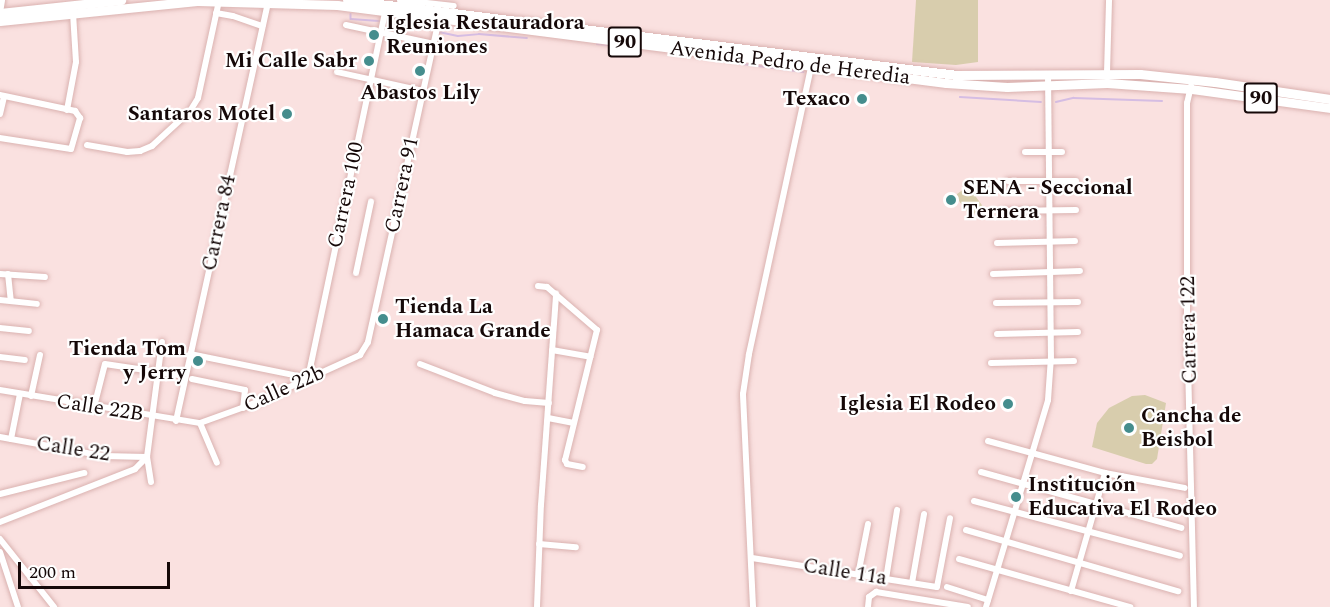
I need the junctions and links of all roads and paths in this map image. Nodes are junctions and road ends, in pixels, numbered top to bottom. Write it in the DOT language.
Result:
graph roads {
  1 [pos="2,0"];
  2 [pos="121,0"];
  3 [pos="347,0"];
  4 [pos="400,0"];
  5 [pos="1109,0"];
  6 [pos="219,1"];
  7 [pos="268,2"];
  8 [pos="384,5"];
  9 [pos="454,6"];
  10 [pos="0,13"];
  11 [pos="73,13"];
  12 [pos="216,14"];
  13 [pos="439,19"];
  14 [pos="0,21"];
  15 [pos="346,25"];
  16 [pos="262,26"];
  17 [pos="380,32"];
  18 [pos="434,44"];
  19 [pos="813,61"];
  20 [pos="337,72"];
  21 [pos="1107,73"];
  22 [pos="1048,76"];
  23 [pos="370,80"];
  24 [pos="1192,84"];
  25 [pos="1048,86"];
  26 [pos="423,91"];
  27 [pos="2,95"];
  28 [pos="1330,99"];
  29 [pos="1330,108"];
  30 [pos="67,110"];
  31 [pos="0,114"];
  32 [pos="0,138"];
  33 [pos="87,145"];
  34 [pos="1025,152"];
  35 [pos="1048,152"];
  36 [pos="1062,152"];
  37 [pos="1008,181"];
  38 [pos="1049,181"];
  39 [pos="1076,181"];
  40 [pos="371,202"];
  41 [pos="1049,210"];
  42 [pos="1076,210"];
  43 [pos="1003,211"];
  44 [pos="1049,241"];
  45 [pos="1076,241"];
  46 [pos="997,243"];
  47 [pos="1080,271"];
  48 [pos="357,273"];
  49 [pos="1050,273"];
  50 [pos="0,274"];
  51 [pos="9,274"];
  52 [pos="993,274"];
  53 [pos="45,277"];
  54 [pos="538,286"];
  55 [pos="556,294"];
  56 [pos="0,300"];
  57 [pos="10,301"];
  58 [pos="1050,302"];
  59 [pos="1078,302"];
  60 [pos="996,303"];
  61 [pos="37,304"];
  62 [pos="0,328"];
  63 [pos="29,331"];
  64 [pos="1050,332"];
  65 [pos="1078,332"];
  66 [pos="998,334"];
  67 [pos="162,342"];
  68 [pos="365,350"];
  69 [pos="552,350"];
  70 [pos="190,354"];
  71 [pos="40,355"];
  72 [pos="0,357"];
  73 [pos="590,357"];
  74 [pos="24,360"];
  75 [pos="1051,361"];
  76 [pos="1074,361"];
  77 [pos="991,363"];
  78 [pos="420,364"];
  79 [pos="158,373"];
  80 [pos="188,377"];
  81 [pos="308,378"];
  82 [pos="0,390"];
  83 [pos="20,394"];
  84 [pos="31,396"];
  85 [pos="549,403"];
  86 [pos="94,407"];
  87 [pos="243,408"];
  88 [pos="152,416"];
  89 [pos="548,418"];
  90 [pos="176,421"];
  91 [pos="200,423"];
  92 [pos="573,423"];
  93 [pos="0,437"];
  94 [pos="11,439"];
  95 [pos="988,441"];
  96 [pos="1033,453"];
  97 [pos="147,457"];
  98 [pos="217,463"];
  99 [pos="584,466"];
  100 [pos="981,472"];
  101 [pos="84,473"];
  102 [pos="1105,473"];
  103 [pos="151,482"];
  104 [pos="1024,484"];
  105 [pos="1185,488"];
  106 [pos="0,494"];
  107 [pos="974,501"];
  108 [pos="1096,504"];
  109 [pos="897,510"];
  110 [pos="1015,512"];
  111 [pos="924,514"];
  112 [pos="950,518"];
  113 [pos="0,522"];
  114 [pos="868,524"];
  115 [pos="1181,528"];
  116 [pos="966,530"];
  117 [pos="1088,531"];
  118 [pos="0,539"];
  119 [pos="1006,542"];
  120 [pos="539,544"];
  121 [pos="576,547"];
  122 [pos="0,552"];
  123 [pos="1180,556"];
  124 [pos="752,558"];
  125 [pos="959,559"];
  126 [pos="1079,562"];
  127 [pos="997,570"];
  128 [pos="858,574"];
  129 [pos="886,579"];
  130 [pos="912,583"];
  131 [pos="947,587"];
  132 [pos="992,587"];
  133 [pos="1000,589"];
  134 [pos="1071,591"];
  135 [pos="1178,591"];
  136 [pos="52,604"];
  137 [pos="987,604"];
  138 [pos="942,605"];
  139 [pos="18,607"];
  140 [pos="44,607"];
  141 [pos="537,607"];
  142 [pos="753,607"];
  143 [pos="868,607"];
  144 [pos="968,607"];
  145 [pos="1130,607"];
  146 [pos="1194,607"];
  1 -- 10 [label="street"];
  2 -- 10 [label="highway"];
  3 -- 8 [label="highway, Avenida Pedro de Heredia / 90"];
  4 -- 9 [label="street"];
  5 -- 21 [label="street"];
  6 -- 7 [label="highway, Avenida Pedro de Heredia / 90"];
  6 -- 11 [label="highway, Avenida Pedro de Heredia / 90"];
  6 -- 12 [label="street"];
  7 -- 8 [label="highway, Avenida Pedro de Heredia / 90"];
  7 -- 16 [label="street, Carrera 84"];
  8 -- 13 [label="highway, Avenida Pedro de Heredia / 90"];
  8 -- 17 [label="street, Carrera 100"];
  8 -- 19 [label="highway, Avenida Pedro de Heredia / 90"];
  11 -- 14 [label="highway, Avenida Pedro de Heredia / 90"];
  11 -- 30 [label="street"];
  12 -- 16 [label="street"];
  12 -- 33 [label="street"];
  13 -- 18 [label="street, Carrera 91"];
  13 -- 19 [label="highway, Avenida Pedro de Heredia / 90"];
  15 -- 17 [label="street"];
  16 -- 70 [label="street, Carrera 84"];
  17 -- 18 [label="street"];
  17 -- 23 [label="street, Carrera 100"];
  18 -- 26 [label="street, Carrera 91"];
  19 -- 22 [label="highway, Avenida Pedro de Heredia / 90"];
  19 -- 25 [label="highway, Avenida Pedro de Heredia / 90"];
  19 -- 124 [label="street"];
  20 -- 23 [label="street"];
  21 -- 22 [label="highway, Avenida Pedro de Heredia / 90"];
  21 -- 24 [label="highway, Avenida Pedro de Heredia / 90"];
  22 -- 25 [label="street"];
  23 -- 26 [label="street"];
  23 -- 81 [label="street, Carrera 100"];
  24 -- 25 [label="highway, Avenida Pedro de Heredia / 90"];
  24 -- 28 [label="highway, Avenida Pedro de Heredia / 90"];
  24 -- 29 [label="highway, Avenida Pedro de Heredia / 90"];
  24 -- 146 [label="street, Carrera 122"];
  25 -- 35 [label="street"];
  26 -- 68 [label="street, Carrera 91"];
  27 -- 30 [label="street"];
  27 -- 31 [label="street"];
  30 -- 32 [label="street"];
  34 -- 35 [label="street"];
  35 -- 36 [label="street"];
  35 -- 38 [label="street"];
  37 -- 38 [label="street"];
  38 -- 39 [label="street"];
  38 -- 41 [label="street"];
  40 -- 48 [label="street"];
  41 -- 42 [label="street"];
  41 -- 43 [label="street"];
  41 -- 44 [label="street"];
  44 -- 45 [label="street"];
  44 -- 46 [label="street"];
  44 -- 49 [label="street"];
  47 -- 49 [label="street"];
  49 -- 52 [label="street"];
  49 -- 58 [label="street"];
  50 -- 51 [label="street"];
  51 -- 53 [label="street"];
  51 -- 57 [label="street"];
  54 -- 55 [label="street"];
  55 -- 69 [label="street"];
  55 -- 73 [label="street"];
  56 -- 57 [label="street"];
  57 -- 61 [label="street"];
  58 -- 59 [label="street"];
  58 -- 60 [label="street"];
  58 -- 64 [label="street"];
  62 -- 63 [label="street"];
  64 -- 65 [label="street"];
  64 -- 66 [label="street"];
  64 -- 75 [label="street"];
  67 -- 79 [label="street"];
  68 -- 81 [label="street, Calle 22b"];
  69 -- 73 [label="street"];
  69 -- 85 [label="street"];
  70 -- 80 [label="street, Carrera 84"];
  70 -- 81 [label="street"];
  71 -- 84 [label="street"];
  72 -- 74 [label="street"];
  73 -- 92 [label="street"];
  75 -- 76 [label="street"];
  75 -- 77 [label="street"];
  75 -- 96 [label="street"];
  78 -- 85 [label="street"];
  79 -- 80 [label="street"];
  79 -- 86 [label="street"];
  79 -- 88 [label="street"];
  80 -- 87 [label="street"];
  80 -- 90 [label="street, Carrera 84"];
  81 -- 87 [label="street, Calle 22b"];
  82 -- 83 [label="street, Calle 22B"];
  83 -- 84 [label="street, Calle 22B"];
  83 -- 94 [label="street"];
  84 -- 86 [label="street, Calle 22B"];
  85 -- 89 [label="street"];
  86 -- 88 [label="street, Calle 22B"];
  87 -- 91 [label="street, Calle 22b"];
  88 -- 90 [label="street, Calle 22B"];
  88 -- 97 [label="street"];
  89 -- 92 [label="street"];
  89 -- 120 [label="street"];
  90 -- 91 [label="street, Calle 22B"];
  91 -- 98 [label="street"];
  92 -- 99 [label="street"];
  93 -- 94 [label="street, Calle 22"];
  94 -- 97 [label="street, Calle 22"];
  95 -- 96 [label="street"];
  96 -- 102 [label="street"];
  96 -- 104 [label="street"];
  97 -- 103 [label="street"];
  97 -- 113 [label="street"];
  100 -- 104 [label="street"];
  101 -- 106 [label="street"];
  102 -- 105 [label="street"];
  102 -- 108 [label="street"];
  104 -- 108 [label="street"];
  104 -- 110 [label="street"];
  107 -- 110 [label="street"];
  108 -- 115 [label="street"];
  108 -- 117 [label="street"];
  109 -- 129 [label="street"];
  110 -- 117 [label="street"];
  110 -- 119 [label="street"];
  111 -- 130 [label="street"];
  112 -- 130 [label="street, Calle 11a"];
  114 -- 128 [label="street"];
  116 -- 119 [label="street"];
  117 -- 123 [label="street"];
  117 -- 126 [label="street"];
  118 -- 136 [label="street"];
  119 -- 126 [label="street"];
  119 -- 127 [label="street"];
  120 -- 121 [label="street"];
  120 -- 141 [label="street"];
  122 -- 139 [label="street"];
  124 -- 128 [label="street, Calle 11a"];
  124 -- 142 [label="street"];
  125 -- 127 [label="street"];
  126 -- 134 [label="street"];
  126 -- 135 [label="street"];
  127 -- 132 [label="street"];
  127 -- 134 [label="street"];
  128 -- 129 [label="street, Calle 11a"];
  129 -- 130 [label="street, Calle 11a"];
  131 -- 137 [label="street"];
  132 -- 133 [label="street"];
  132 -- 137 [label="street"];
  134 -- 145 [label="street"];
  136 -- 140 [label="street"];
  138 -- 143 [label="street"];
  138 -- 144 [label="street"];
}
